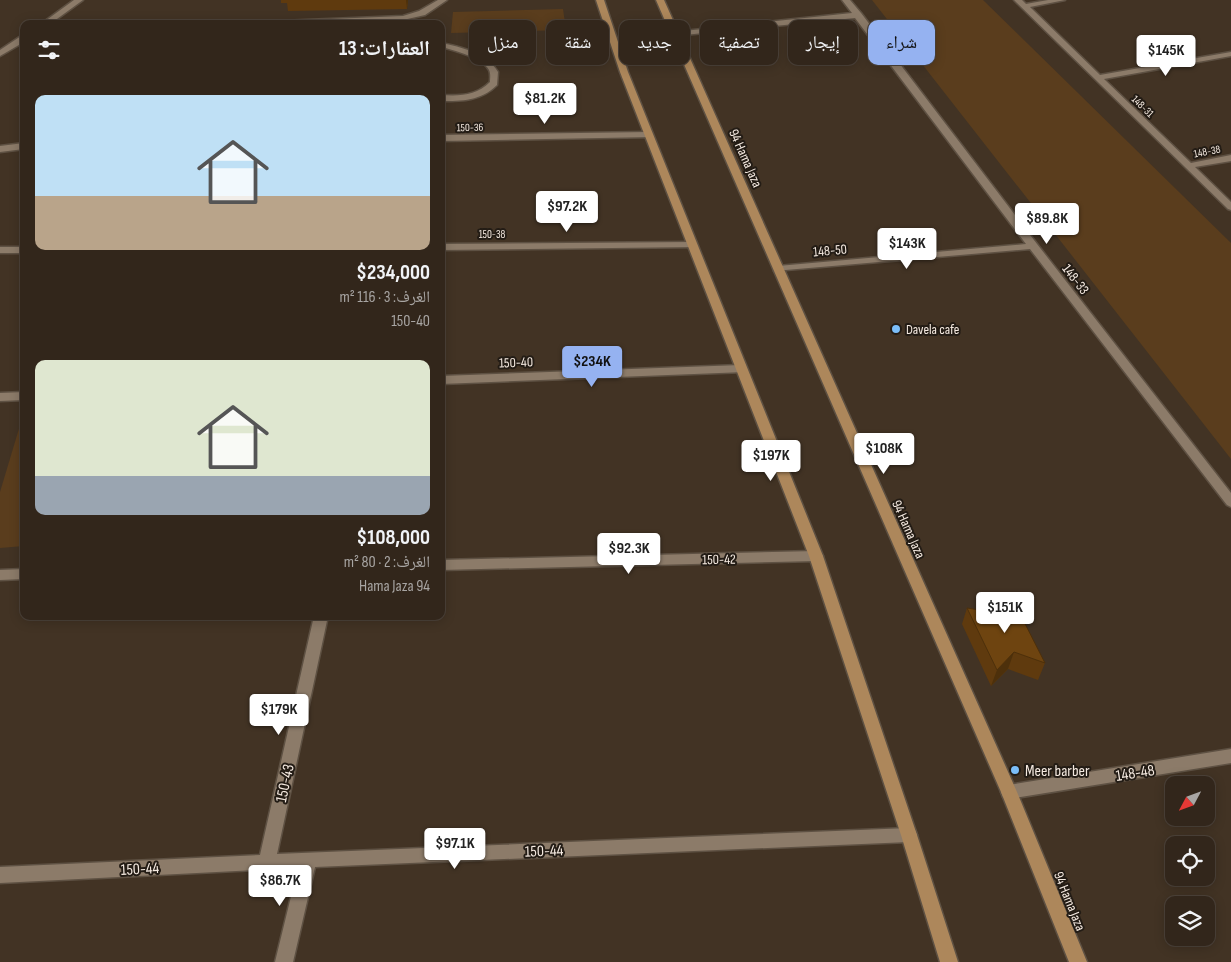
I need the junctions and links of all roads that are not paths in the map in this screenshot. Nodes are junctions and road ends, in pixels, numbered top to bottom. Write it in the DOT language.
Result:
graph roads {
  1 [pos="79,0"];
  2 [pos="443,0"];
  3 [pos="600,0"];
  4 [pos="660,0"];
  5 [pos="846,0"];
  6 [pos="1061,0"];
  7 [pos="1021,3"];
  8 [pos="858,15"];
  9 [pos="51,20"];
  10 [pos="355,20"];
  11 [pos="668,20"];
  12 [pos="690,32"];
  13 [pos="20,41"];
  14 [pos="445,46"];
  15 [pos="0,54"];
  16 [pos="1231,54"];
  17 [pos="688,65"];
  18 [pos="1098,78"];
  19 [pos="445,98"];
  20 [pos="649,135"];
  21 [pos="445,138"];
  22 [pos="20,146"];
  23 [pos="0,149"];
  24 [pos="1231,158"];
  25 [pos="1188,166"];
  26 [pos="1231,207"];
  27 [pos="692,245"];
  28 [pos="1033,246"];
  29 [pos="445,247"];
  30 [pos="0,250"];
  31 [pos="20,250"];
  32 [pos="778,269"];
  33 [pos="741,369"];
  34 [pos="445,380"];
  35 [pos="20,397"];
  36 [pos="1,400"];
  37 [pos="1231,502"];
  38 [pos="816,556"];
  39 [pos="445,565"];
  40 [pos="20,574"];
  41 [pos="0,575"];
  42 [pos="320,620"];
  43 [pos="1231,756"];
  44 [pos="1009,792"];
  45 [pos="909,836"];
  46 [pos="308,860"];
  47 [pos="267,862"];
  48 [pos="0,875"];
  49 [pos="284,962"];
  50 [pos="948,962"];
  51 [pos="1078,962"];
  1 -- 9 [label="street"];
  2 -- 10 [label="street"];
  3 -- 20 [label="main road"];
  4 -- 11 [label="main road, 94 Hama Jaza"];
  5 -- 8 [label="street, 148-33"];
  6 -- 7 [label="street"];
  7 -- 18 [label="street, 148-31"];
  8 -- 12 [label="street"];
  8 -- 28 [label="street, 148-33"];
  13 -- 15 [label="street"];
  14 -- 19 [label="street"];
  16 -- 18 [label="street"];
  17 -- 32 [label="main road, 94 Hama Jaza"];
  18 -- 25 [label="street, 148-31"];
  20 -- 21 [label="street, 150-36"];
  20 -- 27 [label="main road"];
  22 -- 23 [label="street"];
  24 -- 25 [label="street, 148-38"];
  25 -- 26 [label="street, 148-31"];
  27 -- 29 [label="street, 150-38"];
  27 -- 33 [label="main road"];
  28 -- 32 [label="street, 148-50"];
  28 -- 37 [label="street, 148-33"];
  30 -- 31 [label="street"];
  32 -- 44 [label="main road, 94 Hama Jaza"];
  33 -- 34 [label="street, 150-40"];
  33 -- 38 [label="main road"];
  35 -- 36 [label="street"];
  38 -- 39 [label="street, 150-42"];
  38 -- 45 [label="main road"];
  40 -- 41 [label="street"];
  42 -- 47 [label="street, 150-43"];
  43 -- 44 [label="street, 148-48"];
  44 -- 51 [label="main road, 94 Hama Jaza"];
  45 -- 46 [label="street, 150-44"];
  45 -- 50 [label="main road"];
  46 -- 47 [label="street, 150-44"];
  46 -- 49 [label="street"];
  47 -- 48 [label="street, 150-44"];
}
